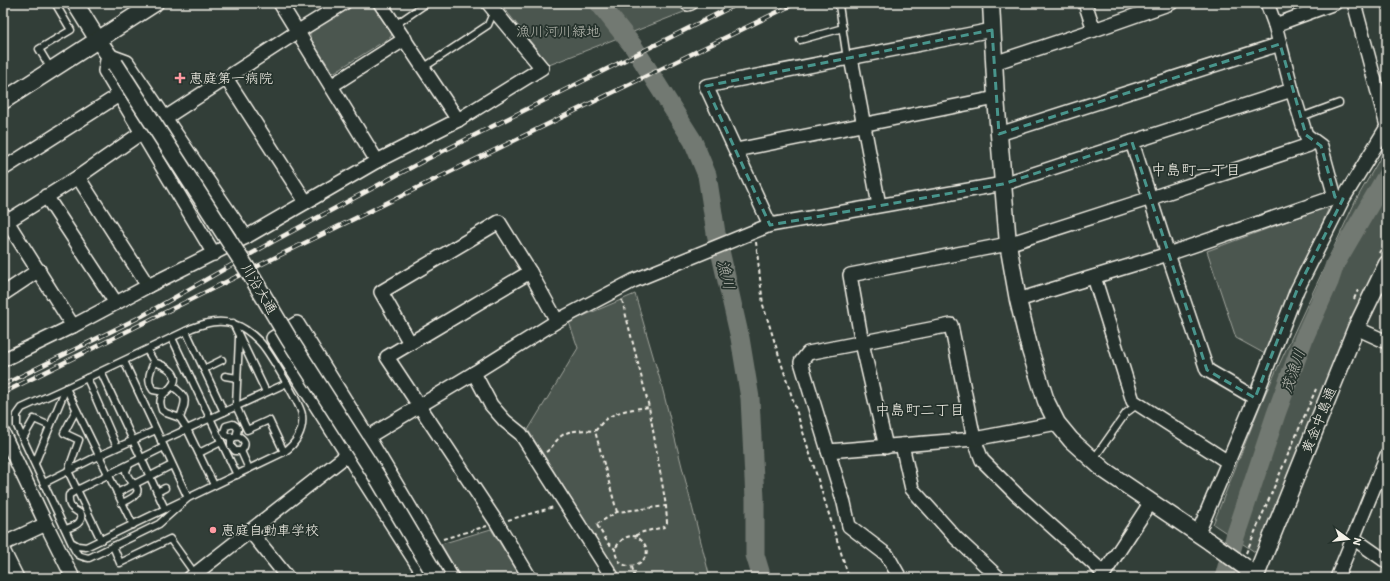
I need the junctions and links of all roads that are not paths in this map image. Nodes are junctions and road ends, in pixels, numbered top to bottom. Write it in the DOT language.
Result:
graph roads {
  1 [pos="55,3"];
  2 [pos="154,3"];
  3 [pos="280,3"];
  4 [pos="344,3"];
  5 [pos="380,3"];
  6 [pos="427,3"];
  7 [pos="687,3"];
  8 [pos="691,3"];
  9 [pos="843,3"];
  10 [pos="991,3"];
  11 [pos="1085,3"];
  12 [pos="1169,3"];
  13 [pos="1267,3"];
  14 [pos="1335,3"];
  15 [pos="1354,3"];
  16 [pos="492,7"];
  17 [pos="70,8"];
  18 [pos="395,24"];
  19 [pos="1275,25"];
  20 [pos="843,28"];
  21 [pos="992,30"];
  22 [pos="1094,30"];
  23 [pos="297,32"];
  24 [pos="405,39"];
  25 [pos="98,40"];
  26 [pos="800,40"];
  27 [pos="1280,44"];
  28 [pos="849,59"];
  29 [pos="112,60"];
  30 [pos="994,63"];
  31 [pos="423,68"];
  32 [pos="51,70"];
  33 [pos="226,78"];
  34 [pos="331,86"];
  35 [pos="1292,90"];
  36 [pos="119,95"];
  37 [pos="996,98"];
  38 [pos="3,101"];
  39 [pos="1340,103"];
  40 [pos="1301,117"];
  41 [pos="165,118"];
  42 [pos="458,120"];
  43 [pos="864,125"];
  44 [pos="1387,126"];
  45 [pos="141,133"];
  46 [pos="999,134"];
  47 [pos="1306,135"];
  48 [pos="1132,142"];
  49 [pos="736,150"];
  50 [pos="377,161"];
  51 [pos="3,169"];
  52 [pos="78,177"];
  53 [pos="1003,184"];
  54 [pos="46,196"];
  55 [pos="1151,198"];
  56 [pos="1339,198"];
  57 [pos="306,202"];
  58 [pos="879,205"];
  59 [pos="4,220"];
  60 [pos="770,225"];
  61 [pos="246,237"];
  62 [pos="1008,244"];
  63 [pos="214,254"];
  64 [pos="1168,254"];
  65 [pos="1387,264"];
  66 [pos="39,270"];
  67 [pos="530,272"];
  68 [pos="1094,277"];
  69 [pos="148,286"];
  70 [pos="3,294"];
  71 [pos="1018,300"];
  72 [pos="116,302"];
  73 [pos="557,321"];
  74 [pos="233,323"];
  75 [pos="73,326"];
  76 [pos="1356,328"];
  77 [pos="186,331"];
  78 [pos="172,338"];
  79 [pos="239,338"];
  80 [pos="1387,342"];
  81 [pos="410,343"];
  82 [pos="862,343"];
  83 [pos="147,350"];
  84 [pos="3,360"];
  85 [pos="222,360"];
  86 [pos="124,361"];
  87 [pos="154,362"];
  88 [pos="204,369"];
  89 [pos="101,372"];
  90 [pos="474,373"];
  91 [pos="225,376"];
  92 [pos="87,378"];
  93 [pos="237,378"];
  94 [pos="286,382"];
  95 [pos="172,386"];
  96 [pos="66,388"];
  97 [pos="164,392"];
  98 [pos="266,392"];
  99 [pos="1254,398"];
  100 [pos="1138,404"];
  101 [pos="236,406"];
  102 [pos="418,407"];
  103 [pos="76,410"];
  104 [pos="223,412"];
  105 [pos="180,418"];
  106 [pos="210,418"];
  107 [pos="1057,423"];
  108 [pos="229,424"];
  109 [pos="50,426"];
  110 [pos="187,429"];
  111 [pos="156,430"];
  112 [pos="3,433"];
  113 [pos="37,436"];
  114 [pos="235,437"];
  115 [pos="368,437"];
  116 [pos="23,438"];
  117 [pos="45,439"];
  118 [pos="974,439"];
  119 [pos="133,440"];
  120 [pos="221,442"];
  121 [pos="162,444"];
  122 [pos="902,445"];
  123 [pos="118,447"];
  124 [pos="886,447"];
  125 [pos="241,451"];
  126 [pos="828,451"];
  127 [pos="284,452"];
  128 [pos="199,453"];
  129 [pos="347,455"];
  130 [pos="1387,455"];
  131 [pos="98,456"];
  132 [pos="141,458"];
  133 [pos="1093,461"];
  134 [pos="1228,462"];
  135 [pos="35,463"];
  136 [pos="130,464"];
  137 [pos="172,465"];
  138 [pos="249,469"];
  139 [pos="68,471"];
  140 [pos="108,475"];
  141 [pos="237,475"];
  142 [pos="150,477"];
  143 [pos="44,483"];
  144 [pos="135,484"];
  145 [pos="214,485"];
  146 [pos="165,488"];
  147 [pos="77,490"];
  148 [pos="157,492"];
  149 [pos="117,493"];
  150 [pos="188,498"];
  151 [pos="1151,502"];
  152 [pos="122,503"];
  153 [pos="165,509"];
  154 [pos="46,524"];
  155 [pos="133,525"];
  156 [pos="66,529"];
  157 [pos="250,531"];
  158 [pos="1204,538"];
  159 [pos="1353,538"];
  160 [pos="101,540"];
  161 [pos="71,542"];
  162 [pos="3,544"];
  163 [pos="113,546"];
  164 [pos="3,550"];
  165 [pos="1387,562"];
  166 [pos="1255,574"];
  167 [pos="193,576"];
  168 [pos="1103,576"];
  169 [pos="17,578"];
  170 [pos="73,578"];
  171 [pos="288,578"];
  172 [pos="426,578"];
  173 [pos="437,578"];
  174 [pos="452,578"];
  175 [pos="530,578"];
  176 [pos="613,578"];
  177 [pos="900,578"];
  178 [pos="999,578"];
  179 [pos="1337,578"];
  1 -- 17 [label="lane"];
  2 -- 25 [label="street"];
  3 -- 23 [label="street"];
  4 -- 23 [label="street"];
  5 -- 18 [label="street"];
  6 -- 18 [label="lane"];
  7 -- 8 [label="street"];
  9 -- 20 [label="lane"];
  10 -- 21 [label="street"];
  11 -- 22 [label="street"];
  12 -- 22 [label="street"];
  13 -- 19 [label="street"];
  14 -- 19 [label="street"];
  15 -- 44 [label="street"];
  16 -- 31 [label="lane"];
  16 -- 42 [label="street"];
  17 -- 25 [label="street, 川沿大通"];
  17 -- 32 [label="lane"];
  18 -- 24 [label="street"];
  19 -- 27 [label="street"];
  20 -- 26 [label="lane"];
  20 -- 28 [label="lane"];
  21 -- 28 [label="street"];
  21 -- 30 [label="street"];
  22 -- 30 [label="street"];
  23 -- 33 [label="street"];
  23 -- 34 [label="street"];
  24 -- 31 [label="street"];
  24 -- 34 [label="street"];
  25 -- 29 [label="street, 川沿大通"];
  25 -- 32 [label="street"];
  27 -- 35 [label="street"];
  27 -- 46 [label="street"];
  28 -- 43 [label="street"];
  28 -- 49 [label="street"];
  29 -- 36 [label="street"];
  29 -- 41 [label="street"];
  29 -- 173 [label="street, 川沿大通, bridge"];
  30 -- 37 [label="street"];
  31 -- 42 [label="street"];
  32 -- 38 [label="street"];
  33 -- 41 [label="street"];
  33 -- 57 [label="street"];
  34 -- 50 [label="street"];
  35 -- 40 [label="street"];
  35 -- 48 [label="street"];
  36 -- 45 [label="street"];
  36 -- 51 [label="street"];
  37 -- 43 [label="street"];
  37 -- 46 [label="street"];
  39 -- 40 [label="lane"];
  40 -- 47 [label="street"];
  41 -- 61 [label="street"];
  42 -- 50 [label="street"];
  43 -- 49 [label="street"];
  43 -- 58 [label="street"];
  44 -- 56 [label="street"];
  45 -- 52 [label="street"];
  45 -- 63 [label="street"];
  46 -- 53 [label="street"];
  47 -- 55 [label="street"];
  47 -- 56 [label="street"];
  48 -- 53 [label="street"];
  48 -- 55 [label="street"];
  49 -- 60 [label="street"];
  50 -- 57 [label="street"];
  52 -- 54 [label="street"];
  52 -- 69 [label="street"];
  53 -- 58 [label="street"];
  53 -- 62 [label="street"];
  54 -- 59 [label="street"];
  54 -- 72 [label="street"];
  55 -- 62 [label="street"];
  55 -- 64 [label="street"];
  56 -- 64 [label="street"];
  56 -- 99 [label="street"];
  57 -- 61 [label="street"];
  58 -- 60 [label="street"];
  59 -- 66 [label="street"];
  60 -- 73 [label="street"];
  61 -- 63 [label="street"];
  62 -- 71 [label="street"];
  62 -- 82 [label="street"];
  63 -- 69 [label="street"];
  64 -- 68 [label="street"];
  64 -- 99 [label="street"];
  65 -- 76 [label="street, 黄金中島通"];
  66 -- 70 [label="street"];
  66 -- 75 [label="street"];
  67 -- 73 [label="street"];
  67 -- 81 [label="street"];
  67 -- 81 [label="street"];
  68 -- 71 [label="street"];
  68 -- 100 [label="street"];
  69 -- 72 [label="street"];
  71 -- 107 [label="street"];
  72 -- 75 [label="street"];
  73 -- 90 [label="street"];
  74 -- 77 [label="lane"];
  74 -- 79 [label="lane"];
  74 -- 94 [label="lane"];
  75 -- 84 [label="street"];
  76 -- 80 [label="street"];
  76 -- 166 [label="street, 黄金中島通"];
  77 -- 78 [label="lane"];
  77 -- 88 [label="lane"];
  78 -- 83 [label="lane"];
  78 -- 106 [label="lane"];
  79 -- 93 [label="lane"];
  79 -- 98 [label="lane"];
  81 -- 102 [label="street"];
  82 -- 118 [label="street"];
  82 -- 124 [label="street"];
  82 -- 126 [label="street"];
  83 -- 86 [label="lane"];
  83 -- 87 [label="lane"];
  85 -- 88 [label="lane"];
  86 -- 89 [label="lane"];
  86 -- 111 [label="lane"];
  87 -- 95 [label="lane"];
  87 -- 97 [label="lane"];
  88 -- 104 [label="lane"];
  89 -- 92 [label="lane"];
  89 -- 119 [label="lane"];
  90 -- 102 [label="street"];
  90 -- 176 [label="street"];
  91 -- 93 [label="lane"];
  92 -- 96 [label="lane"];
  92 -- 123 [label="lane"];
  93 -- 101 [label="lane"];
  94 -- 98 [label="lane"];
  94 -- 127 [label="lane"];
  95 -- 97 [label="lane"];
  95 -- 105 [label="lane"];
  96 -- 103 [label="lane"];
  96 -- 109 [label="lane"];
  96 -- 116 [label="lane"];
  97 -- 105 [label="lane"];
  98 -- 101 [label="lane"];
  99 -- 134 [label="street"];
  100 -- 133 [label="lane"];
  100 -- 134 [label="street"];
  101 -- 104 [label="lane"];
  101 -- 127 [label="lane"];
  102 -- 115 [label="street"];
  102 -- 175 [label="street"];
  103 -- 131 [label="lane"];
  103 -- 139 [label="lane"];
  104 -- 106 [label="lane"];
  104 -- 108 [label="lane"];
  105 -- 110 [label="lane"];
  106 -- 110 [label="lane"];
  106 -- 120 [label="lane"];
  107 -- 118 [label="street"];
  107 -- 133 [label="street"];
  108 -- 114 [label="lane"];
  108 -- 114 [label="lane"];
  109 -- 116 [label="lane"];
  109 -- 117 [label="lane"];
  110 -- 121 [label="lane"];
  110 -- 128 [label="lane"];
  111 -- 119 [label="lane"];
  111 -- 121 [label="lane"];
  112 -- 154 [label="street"];
  113 -- 117 [label="lane"];
  114 -- 125 [label="lane"];
  114 -- 125 [label="lane"];
  115 -- 129 [label="street"];
  115 -- 129 [label="street"];
  115 -- 174 [label="street"];
  116 -- 135 [label="lane"];
  117 -- 135 [label="lane"];
  118 -- 122 [label="street"];
  118 -- 168 [label="street"];
  119 -- 123 [label="lane"];
  119 -- 132 [label="lane"];
  120 -- 128 [label="lane"];
  120 -- 141 [label="lane"];
  121 -- 132 [label="lane"];
  121 -- 137 [label="lane"];
  122 -- 124 [label="street"];
  122 -- 178 [label="street"];
  123 -- 131 [label="lane"];
  124 -- 126 [label="street"];
  125 -- 138 [label="lane"];
  126 -- 177 [label="street"];
  127 -- 138 [label="lane"];
  128 -- 145 [label="lane"];
  129 -- 157 [label="street"];
  129 -- 172 [label="street"];
  130 -- 159 [label="street"];
  131 -- 139 [label="lane"];
  131 -- 140 [label="lane"];
  132 -- 136 [label="lane"];
  132 -- 142 [label="lane"];
  133 -- 151 [label="street"];
  134 -- 158 [label="street"];
  135 -- 143 [label="lane"];
  136 -- 140 [label="lane"];
  136 -- 144 [label="lane"];
  137 -- 142 [label="lane"];
  137 -- 150 [label="lane"];
  138 -- 141 [label="lane"];
  139 -- 143 [label="lane"];
  139 -- 147 [label="lane"];
  140 -- 147 [label="lane"];
  140 -- 149 [label="lane"];
  141 -- 145 [label="lane"];
  142 -- 144 [label="lane"];
  142 -- 148 [label="lane"];
  143 -- 156 [label="lane"];
  144 -- 149 [label="lane"];
  144 -- 152 [label="lane"];
  145 -- 150 [label="lane"];
  146 -- 148 [label="lane"];
  147 -- 156 [label="lane"];
  147 -- 160 [label="lane"];
  148 -- 153 [label="lane"];
  149 -- 152 [label="lane"];
  150 -- 153 [label="lane"];
  150 -- 163 [label="lane"];
  151 -- 158 [label="street"];
  151 -- 168 [label="street"];
  152 -- 155 [label="lane"];
  153 -- 155 [label="lane"];
  154 -- 162 [label="street"];
  154 -- 170 [label="street"];
  155 -- 160 [label="lane"];
  156 -- 161 [label="lane"];
  157 -- 167 [label="street"];
  157 -- 171 [label="street"];
  158 -- 166 [label="street, bridge"];
  159 -- 165 [label="street"];
  159 -- 179 [label="street"];
  160 -- 161 [label="lane"];
  161 -- 163 [label="lane"];
  163 -- 167 [label="lane"];
  164 -- 169 [label="street"];
}
